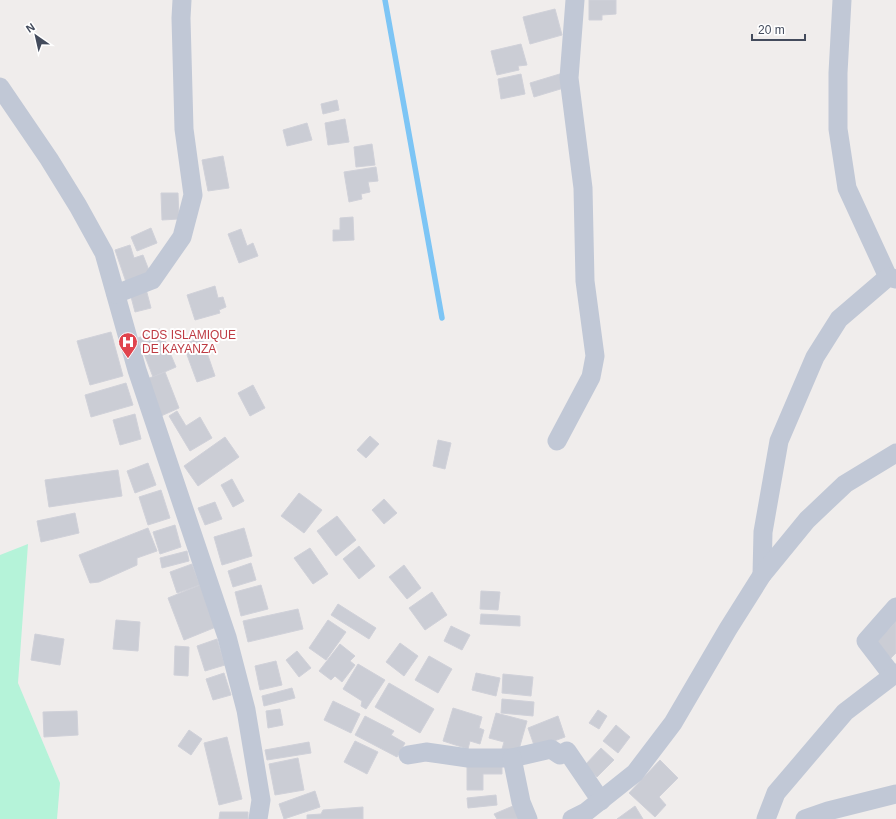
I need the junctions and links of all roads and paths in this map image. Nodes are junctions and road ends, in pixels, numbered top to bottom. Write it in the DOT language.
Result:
graph roads {
  1 [pos="182,0"];
  2 [pos="575,0"];
  3 [pos="842,0"];
  4 [pos="0,87"];
  5 [pos="892,278"];
  6 [pos="116,294"];
  7 [pos="557,441"];
  8 [pos="896,453"];
  9 [pos="762,575"];
  10 [pos="896,607"];
  11 [pos="894,674"];
  12 [pos="408,755"];
  13 [pos="512,758"];
  14 [pos="896,794"];
  15 [pos="261,800"];
  16 [pos="601,801"];
  17 [pos="258,819"];
  18 [pos="270,819"];
  19 [pos="528,819"];
  20 [pos="572,819"];
  21 [pos="766,819"];
  22 [pos="805,819"];
  1 -- 6 [label="street"];
  2 -- 7 [label="street"];
  3 -- 5 [label="street"];
  4 -- 6 [label="street"];
  5 -- 9 [label="street"];
  6 -- 15 [label="street"];
  8 -- 9 [label="street"];
  9 -- 16 [label="street"];
  10 -- 11 [label="street"];
  11 -- 21 [label="street"];
  12 -- 13 [label="street"];
  13 -- 16 [label="street"];
  13 -- 19 [label="street"];
  14 -- 22 [label="street"];
  15 -- 17 [label="street"];
  15 -- 18 [label="street"];
  16 -- 20 [label="street"];
}
